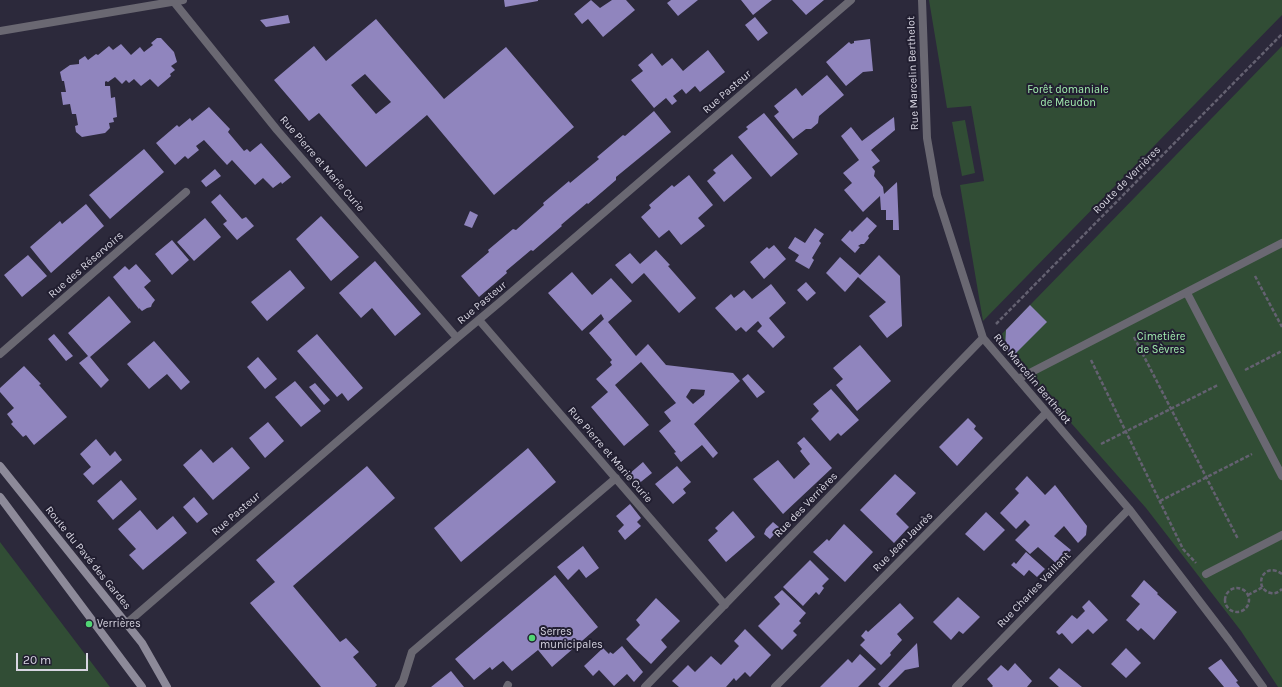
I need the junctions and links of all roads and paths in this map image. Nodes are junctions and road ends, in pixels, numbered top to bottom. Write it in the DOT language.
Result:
graph roads {
  1 [pos="183,0"];
  2 [pos="851,0"];
  3 [pos="922,0"];
  4 [pos="174,2"];
  5 [pos="0,31"];
  6 [pos="1282,34"];
  7 [pos="186,192"];
  8 [pos="1282,243"];
  9 [pos="1248,261"];
  10 [pos="1186,293"];
  11 [pos="478,320"];
  12 [pos="1127,323"];
  13 [pos="1282,328"];
  14 [pos="457,338"];
  15 [pos="982,338"];
  16 [pos="1083,345"];
  17 [pos="1282,351"];
  18 [pos="0,354"];
  19 [pos="1231,378"];
  20 [pos="1018,379"];
  21 [pos="1171,408"];
  22 [pos="1046,413"];
  23 [pos="1126,432"];
  24 [pos="1100,444"];
  25 [pos="1266,446"];
  26 [pos="0,466"];
  27 [pos="1282,476"];
  28 [pos="1206,477"];
  29 [pos="616,478"];
  30 [pos="0,497"];
  31 [pos="1160,501"];
  32 [pos="1129,509"];
  33 [pos="1282,535"];
  34 [pos="1246,554"];
  35 [pos="1206,574"];
  36 [pos="1282,574"];
  37 [pos="1262,587"];
  38 [pos="1282,588"];
  39 [pos="1248,595"];
  40 [pos="725,605"];
  41 [pos="127,623"];
  42 [pos="142,687"];
  43 [pos="168,687"];
  44 [pos="399,687"];
  45 [pos="645,687"];
  46 [pos="775,687"];
  47 [pos="956,687"];
  48 [pos="1263,687"];
  1 -- 4 [label="street"];
  2 -- 11 [label="street, Rue Pasteur"];
  3 -- 15 [label="street, Rue Marcelin Berthelot"];
  4 -- 5 [label="street"];
  4 -- 14 [label="street, Rue Pierre et Marie Curie"];
  6 -- 15 [label="path, Route de Verrières"];
  7 -- 18 [label="street, Rue des Réservoirs"];
  8 -- 9 [label="street"];
  9 -- 10 [label="street"];
  9 -- 13 [label="path"];
  10 -- 12 [label="street"];
  10 -- 19 [label="street"];
  11 -- 14 [label="street, Rue Pasteur"];
  11 -- 29 [label="street, Rue Pierre et Marie Curie"];
  12 -- 16 [label="street"];
  12 -- 21 [label="path"];
  14 -- 41 [label="street, Rue Pasteur"];
  15 -- 20 [label="street, Rue Marcelin Berthelot"];
  15 -- 40 [label="street, Rue des Verrières"];
  16 -- 20 [label="street"];
  16 -- 23 [label="path"];
  17 -- 19 [label="path"];
  19 -- 21 [label="path"];
  19 -- 25 [label="street"];
  20 -- 22 [label="street, Rue Marcelin Berthelot"];
  21 -- 23 [label="path"];
  21 -- 28 [label="path"];
  22 -- 32 [label="street, Rue Marcelin Berthelot"];
  22 -- 46 [label="street, Rue Jean Jaurès"];
  23 -- 24 [label="path"];
  23 -- 31 [label="path"];
  25 -- 27 [label="street"];
  25 -- 28 [label="path"];
  26 -- 41 [label="main road, Route du Pavé des Gardes"];
  28 -- 31 [label="path"];
  28 -- 34 [label="path"];
  29 -- 40 [label="street, Rue Pierre et Marie Curie"];
  29 -- 44 [label="street"];
  30 -- 42 [label="main road"];
  31 -- 35 [label="path"];
  32 -- 47 [label="street, Rue Charles Vaillant"];
  32 -- 48 [label="street, Rue Marcelin Berthelot"];
  33 -- 34 [label="street"];
  34 -- 35 [label="street"];
  36 -- 37 [label="path"];
  37 -- 38 [label="path"];
  37 -- 39 [label="path"];
  39 -- 39 [label="path"];
  40 -- 45 [label="street, Rue des Verrières"];
  41 -- 43 [label="main road, Route du Pavé des Gardes"];
}
